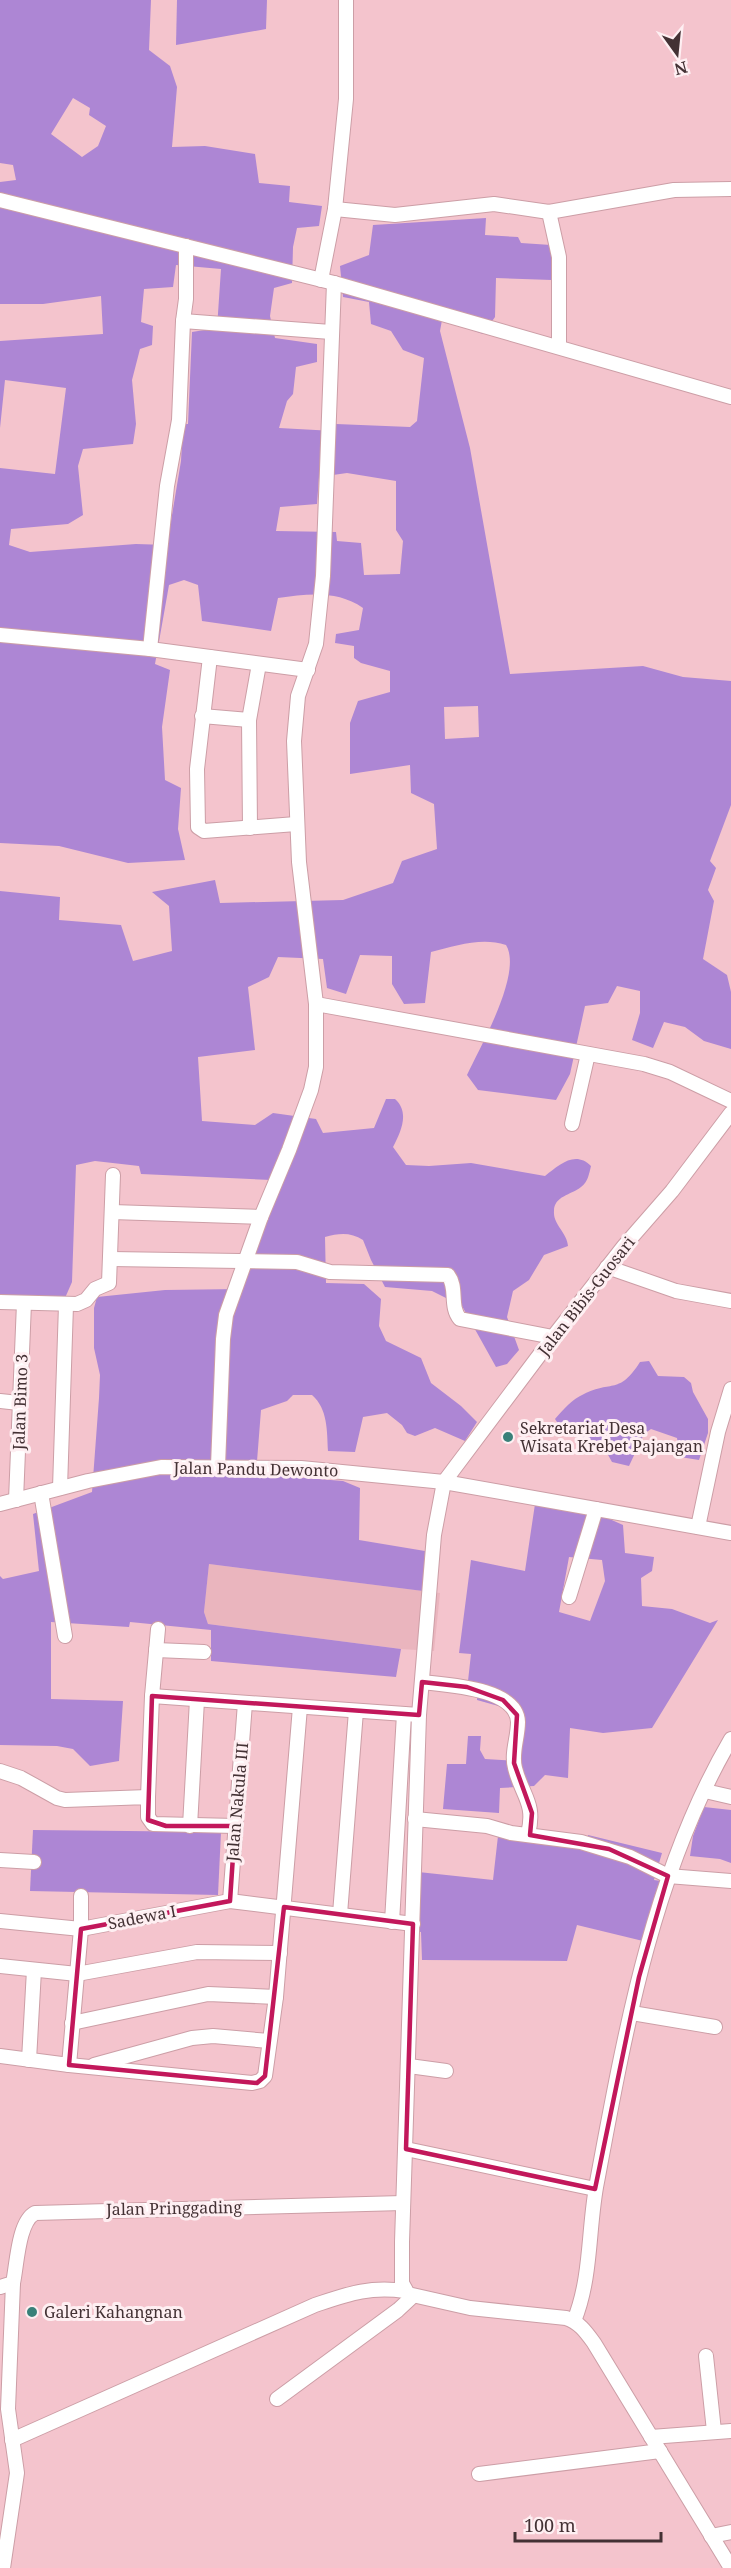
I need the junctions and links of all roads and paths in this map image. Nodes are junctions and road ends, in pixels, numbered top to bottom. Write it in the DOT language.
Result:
graph roads {
  1 [pos="346,0"];
  2 [pos="731,189"];
  3 [pos="0,200"];
  4 [pos="334,209"];
  5 [pos="549,212"];
  6 [pos="186,246"];
  7 [pos="328,281"];
  8 [pos="183,321"];
  9 [pos="332,332"];
  10 [pos="559,346"];
  11 [pos="731,397"];
  12 [pos="0,635"];
  13 [pos="150,649"];
  14 [pos="210,657"];
  15 [pos="259,664"];
  16 [pos="308,670"];
  17 [pos="202,716"];
  18 [pos="249,720"];
  19 [pos="296,824"];
  20 [pos="250,828"];
  21 [pos="316,1004"];
  22 [pos="588,1054"];
  23 [pos="731,1101"];
  24 [pos="731,1113"];
  25 [pos="572,1124"];
  26 [pos="113,1175"];
  27 [pos="112,1212"];
  28 [pos="261,1217"];
  29 [pos="111,1259"];
  30 [pos="245,1262"];
  31 [pos="607,1267"];
  32 [pos="731,1301"];
  33 [pos="0,1302"];
  34 [pos="24,1303"];
  35 [pos="66,1305"];
  36 [pos="553,1337"];
  37 [pos="731,1389"];
  38 [pos="0,1401"];
  39 [pos="19,1402"];
  40 [pos="218,1466"];
  41 [pos="444,1482"];
  42 [pos="60,1488"];
  43 [pos="41,1493"];
  44 [pos="16,1500"];
  45 [pos="0,1504"];
  46 [pos="596,1509"];
  47 [pos="698,1527"];
  48 [pos="731,1533"];
  49 [pos="569,1597"];
  50 [pos="158,1629"];
  51 [pos="65,1636"];
  52 [pos="156,1650"];
  53 [pos="204,1652"];
  54 [pos="422,1682"];
  55 [pos="152,1696"];
  56 [pos="197,1700"];
  57 [pos="245,1703"];
  58 [pos="300,1707"];
  59 [pos="356,1710"];
  60 [pos="404,1714"];
  61 [pos="419,1715"];
  62 [pos="731,1739"];
  63 [pos="0,1771"];
  64 [pos="705,1791"];
  65 [pos="148,1797"];
  66 [pos="731,1797"];
  67 [pos="415,1819"];
  68 [pos="190,1826"];
  69 [pos="235,1826"];
  70 [pos="528,1834"];
  71 [pos="0,1860"];
  72 [pos="34,1862"];
  73 [pos="668,1876"];
  74 [pos="731,1881"];
  75 [pos="394,1887"];
  76 [pos="414,1888"];
  77 [pos="81,1896"];
  78 [pos="230,1901"];
  79 [pos="284,1907"];
  80 [pos="340,1914"];
  81 [pos="0,1921"];
  82 [pos="392,1922"];
  83 [pos="413,1924"];
  84 [pos="81,1929"];
  85 [pos="280,1953"];
  86 [pos="0,1966"];
  87 [pos="34,1970"];
  88 [pos="77,1974"];
  89 [pos="276,1997"];
  90 [pos="632,2013"];
  91 [pos="72,2023"];
  92 [pos="715,2027"];
  93 [pos="269,2041"];
  94 [pos="0,2056"];
  95 [pos="29,2060"];
  96 [pos="69,2065"];
  97 [pos="409,2066"];
  98 [pos="89,2067"];
  99 [pos="446,2071"];
  100 [pos="405,2149"];
  101 [pos="595,2189"];
  102 [pos="403,2203"];
  103 [pos="7,2285"];
  104 [pos="409,2293"];
  105 [pos="574,2321"];
  106 [pos="706,2356"];
  107 [pos="277,2399"];
  108 [pos="731,2431"];
  109 [pos="714,2432"];
  110 [pos="651,2438"];
  111 [pos="12,2440"];
  112 [pos="660,2451"];
  113 [pos="479,2474"];
  114 [pos="731,2532"];
  115 [pos="711,2536"];
  116 [pos="3,2568"];
  117 [pos="731,2568"];
  1 -- 4 [label="street"];
  2 -- 5 [label="street"];
  3 -- 6 [label="street"];
  4 -- 5 [label="street"];
  4 -- 7 [label="street"];
  5 -- 10 [label="street"];
  6 -- 7 [label="street"];
  6 -- 8 [label="street"];
  7 -- 9 [label="street"];
  7 -- 10 [label="street"];
  8 -- 9 [label="street"];
  8 -- 13 [label="street"];
  9 -- 16 [label="street"];
  10 -- 11 [label="street"];
  12 -- 13 [label="street"];
  13 -- 14 [label="street"];
  14 -- 15 [label="street"];
  14 -- 17 [label="street"];
  15 -- 16 [label="street"];
  15 -- 18 [label="street"];
  16 -- 19 [label="street"];
  17 -- 18 [label="street"];
  17 -- 20 [label="street"];
  18 -- 20 [label="street"];
  19 -- 20 [label="street"];
  19 -- 21 [label="street"];
  21 -- 22 [label="street"];
  21 -- 28 [label="street"];
  22 -- 23 [label="street"];
  22 -- 25 [label="street"];
  24 -- 31 [label="street, Jalan Bibis-Guosari"];
  26 -- 27 [label="street"];
  27 -- 28 [label="street"];
  27 -- 29 [label="street"];
  28 -- 30 [label="street"];
  29 -- 30 [label="street"];
  29 -- 35 [label="street"];
  30 -- 36 [label="street"];
  30 -- 40 [label="street"];
  31 -- 32 [label="street"];
  31 -- 36 [label="street, Jalan Bibis-Guosari"];
  33 -- 34 [label="street"];
  34 -- 35 [label="street"];
  34 -- 39 [label="street, Jalan Bimo 3"];
  35 -- 42 [label="street"];
  36 -- 41 [label="street, Jalan Bibis-Guosari"];
  37 -- 47 [label="street"];
  38 -- 39 [label="street"];
  39 -- 44 [label="street, Jalan Bimo 3"];
  40 -- 41 [label="street, Jalan Pandu Dewonto"];
  40 -- 42 [label="street, Jalan Pandu Dewonto"];
  41 -- 46 [label="street, Jalan Pandu Dewonto"];
  41 -- 54 [label="street"];
  42 -- 43 [label="street, Jalan Pandu Dewonto"];
  43 -- 44 [label="street, Jalan Pandu Dewonto"];
  43 -- 51 [label="street"];
  44 -- 45 [label="street, Jalan Pandu Dewonto"];
  46 -- 47 [label="street, Jalan Pandu Dewonto"];
  46 -- 49 [label="street"];
  47 -- 48 [label="street, Jalan Pandu Dewonto"];
  50 -- 52 [label="street"];
  52 -- 53 [label="street"];
  52 -- 55 [label="street"];
  54 -- 61 [label="street"];
  54 -- 70 [label="street"];
  55 -- 56 [label="street"];
  55 -- 65 [label="street"];
  56 -- 57 [label="street"];
  56 -- 68 [label="street"];
  57 -- 58 [label="street"];
  57 -- 69 [label="street, Jalan Nakula III"];
  58 -- 59 [label="street"];
  58 -- 79 [label="street"];
  59 -- 60 [label="street"];
  59 -- 80 [label="street"];
  60 -- 61 [label="street"];
  60 -- 75 [label="street"];
  61 -- 67 [label="street"];
  62 -- 64 [label="street"];
  63 -- 65 [label="street"];
  64 -- 66 [label="street"];
  64 -- 73 [label="street"];
  65 -- 68 [label="street"];
  67 -- 70 [label="street"];
  67 -- 76 [label="street"];
  68 -- 69 [label="street"];
  69 -- 78 [label="street, Jalan Nakula III"];
  70 -- 73 [label="street"];
  71 -- 72 [label="street"];
  73 -- 74 [label="street"];
  73 -- 90 [label="street"];
  75 -- 76 [label="street"];
  75 -- 82 [label="street"];
  76 -- 83 [label="street"];
  77 -- 84 [label="street"];
  78 -- 79 [label="street, Sadewa I"];
  78 -- 84 [label="street, Sadewa I"];
  79 -- 80 [label="street, Sadewa I"];
  79 -- 85 [label="street"];
  80 -- 82 [label="street, Sadewa I"];
  81 -- 84 [label="street, Sadewa I"];
  82 -- 83 [label="street, Sadewa I"];
  83 -- 97 [label="street"];
  84 -- 88 [label="street"];
  85 -- 88 [label="street"];
  85 -- 89 [label="street"];
  86 -- 87 [label="street"];
  87 -- 88 [label="street"];
  87 -- 95 [label="street"];
  88 -- 91 [label="street"];
  89 -- 91 [label="street"];
  89 -- 93 [label="street"];
  90 -- 92 [label="street"];
  90 -- 101 [label="street"];
  91 -- 96 [label="street"];
  93 -- 98 [label="street"];
  93 -- 98 [label="street"];
  94 -- 95 [label="street"];
  95 -- 96 [label="street"];
  96 -- 98 [label="street"];
  97 -- 99 [label="street"];
  97 -- 100 [label="street"];
  100 -- 101 [label="street"];
  100 -- 102 [label="street"];
  101 -- 105 [label="street"];
  102 -- 103 [label="street, Jalan Pringgading"];
  102 -- 104 [label="street"];
  103 -- 111 [label="street"];
  104 -- 105 [label="street"];
  104 -- 107 [label="street"];
  104 -- 111 [label="street"];
  105 -- 110 [label="street"];
  106 -- 109 [label="street"];
  108 -- 109 [label="street"];
  109 -- 110 [label="street"];
  110 -- 112 [label="street"];
  111 -- 116 [label="street"];
  112 -- 113 [label="street"];
  112 -- 115 [label="street"];
  114 -- 115 [label="street"];
  115 -- 117 [label="street"];
}
